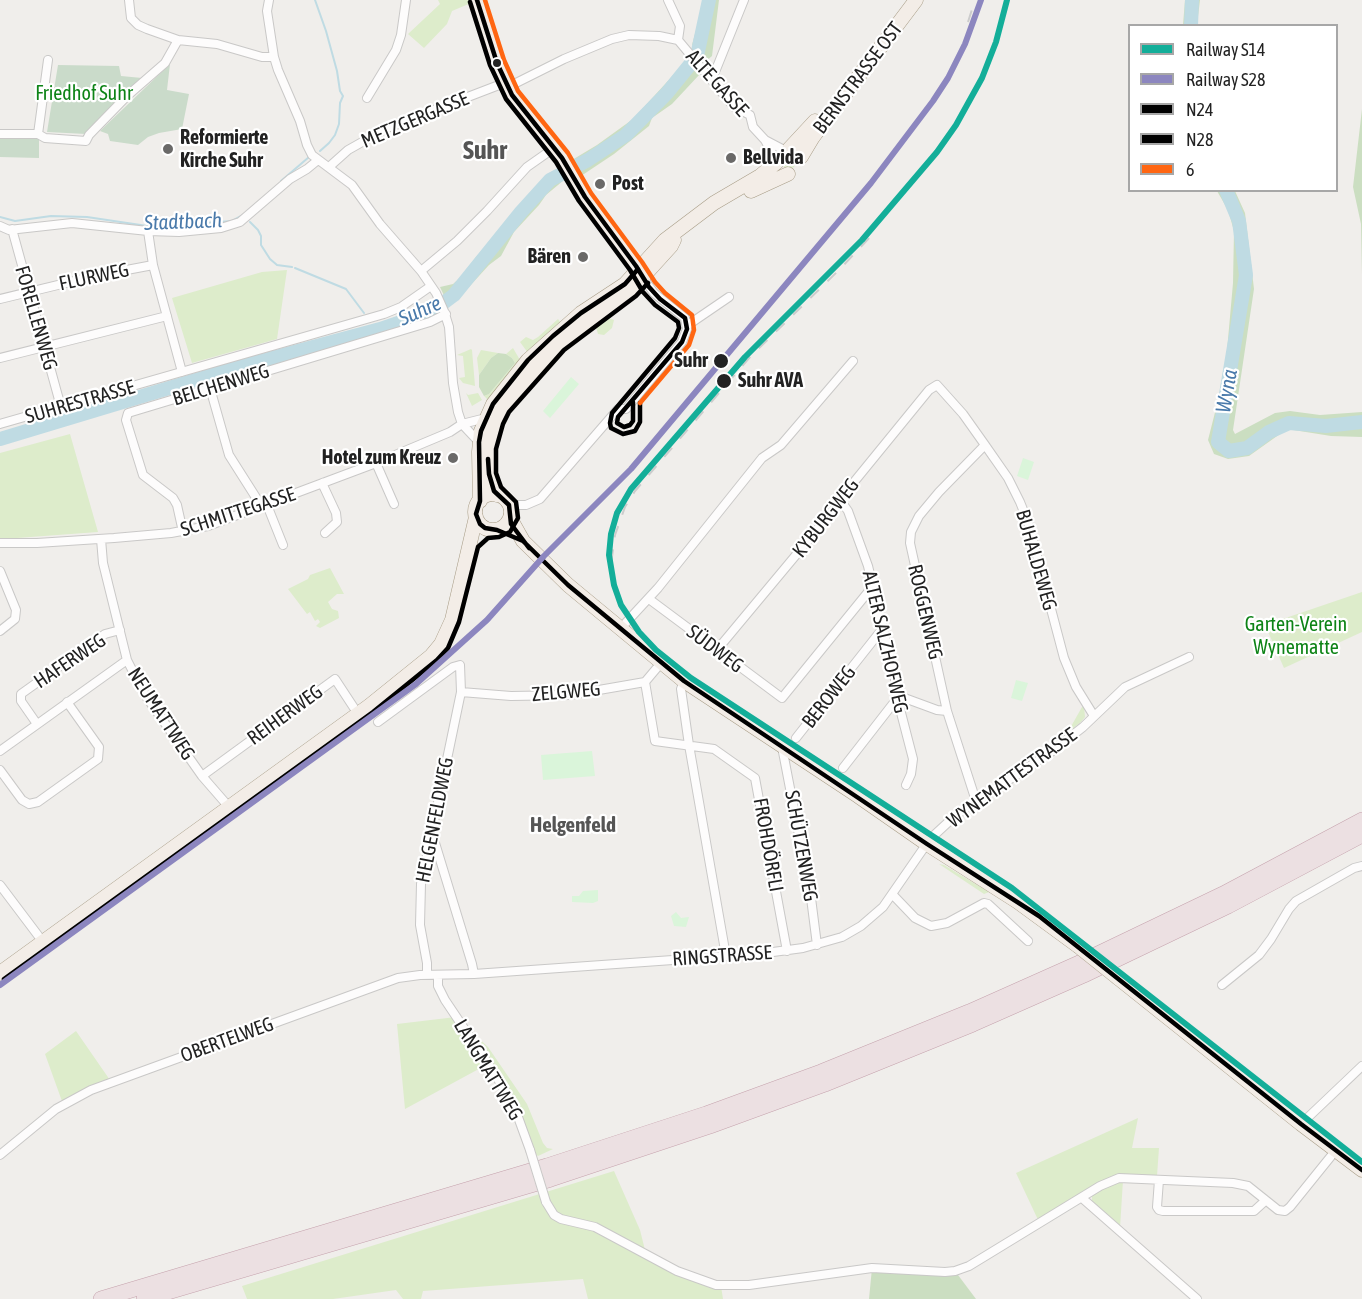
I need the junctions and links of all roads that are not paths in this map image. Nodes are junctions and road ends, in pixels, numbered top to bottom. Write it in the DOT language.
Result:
graph roads {
  1 [pos="129,0"];
  2 [pos="269,0"];
  3 [pos="406,0"];
  4 [pos="477,0"];
  5 [pos="668,0"];
  6 [pos="744,0"];
  7 [pos="907,0"];
  8 [pos="916,0"];
  9 [pos="178,40"];
  10 [pos="678,40"];
  11 [pos="274,57"];
  12 [pos="48,60"];
  13 [pos="711,77"];
  14 [pos="507,85"];
  15 [pos="367,99"];
  16 [pos="0,134"];
  17 [pos="38,134"];
  18 [pos="765,140"];
  19 [pos="554,148"];
  20 [pos="784,154"];
  21 [pos="801,157"];
  22 [pos="318,160"];
  23 [pos="329,167"];
  24 [pos="788,174"];
  25 [pos="698,217"];
  26 [pos="0,226"];
  27 [pos="12,229"];
  28 [pos="148,231"];
  29 [pos="153,265"];
  30 [pos="421,271"];
  31 [pos="640,273"];
  32 [pos="431,286"];
  33 [pos="29,291"];
  34 [pos="729,297"];
  35 [pos="0,299"];
  36 [pos="445,313"];
  37 [pos="167,316"];
  38 [pos="688,325"];
  39 [pos="44,346"];
  40 [pos="0,358"];
  41 [pos="853,361"];
  42 [pos="183,372"];
  43 [pos="937,385"];
  44 [pos="210,388"];
  45 [pos="61,407"];
  46 [pos="486,418"];
  47 [pos="0,424"];
  48 [pos="462,424"];
  49 [pos="479,442"];
  50 [pos="985,445"];
  51 [pos="376,463"];
  52 [pos="322,483"];
  53 [pos="497,495"];
  54 [pos="480,501"];
  55 [pos="841,501"];
  56 [pos="394,504"];
  57 [pos="264,506"];
  58 [pos="510,512"];
  59 [pos="476,517"];
  60 [pos="493,530"];
  61 [pos="183,532"];
  62 [pos="325,533"];
  63 [pos="101,539"];
  64 [pos="523,541"];
  65 [pos="0,543"];
  66 [pos="471,543"];
  67 [pos="283,545"];
  68 [pos="0,571"];
  69 [pos="873,586"];
  70 [pos="648,599"];
  71 [pos="621,628"];
  72 [pos="883,628"];
  73 [pos="120,630"];
  74 [pos="0,632"];
  75 [pos="716,651"];
  76 [pos="1189,657"];
  77 [pos="127,660"];
  78 [pos="661,663"];
  79 [pos="684,681"];
  80 [pos="645,682"];
  81 [pos="461,692"];
  82 [pos="899,696"];
  83 [pos="67,702"];
  84 [pos="946,711"];
  85 [pos="358,714"];
  86 [pos="1094,716"];
  87 [pos="378,722"];
  88 [pos="37,724"];
  89 [pos="796,738"];
  90 [pos="689,745"];
  91 [pos="785,747"];
  92 [pos="0,751"];
  93 [pos="843,768"];
  94 [pos="0,770"];
  95 [pos="202,776"];
  96 [pos="906,785"];
  97 [pos="976,801"];
  98 [pos="229,807"];
  99 [pos="1362,820"];
  100 [pos="1362,835"];
  101 [pos="430,841"];
  102 [pos="927,844"];
  103 [pos="1362,866"];
  104 [pos="0,885"];
  105 [pos="893,895"];
  106 [pos="1028,941"];
  107 [pos="43,942"];
  108 [pos="817,945"];
  109 [pos="787,951"];
  110 [pos="726,956"];
  111 [pos="0,973"];
  112 [pos="474,974"];
  113 [pos="427,975"];
  114 [pos="438,975"];
  115 [pos="1222,985"];
  116 [pos="1362,1066"];
  117 [pos="1301,1124"];
  118 [pos="1336,1150"];
  119 [pos="0,1155"];
  120 [pos="1362,1170"];
  121 [pos="1159,1180"];
  122 [pos="1082,1198"];
  123 [pos="1265,1201"];
  124 [pos="100,1299"];
  125 [pos="144,1299"];
  126 [pos="1197,1299"];
  1 -- 9 [label="street"];
  2 -- 11 [label="street"];
  3 -- 15 [label="street"];
  4 -- 14 [label="main road"];
  5 -- 10 [label="street"];
  6 -- 13 [label="street"];
  7 -- 20 [label="main road, BERNSTRASSE OST"];
  8 -- 21 [label="main road, BERNSTRASSE OST"];
  9 -- 11 [label="street"];
  9 -- 17 [label="street"];
  10 -- 13 [label="street, ALTE GASSE"];
  10 -- 14 [label="street, ALTE GASSE"];
  11 -- 22 [label="street"];
  12 -- 17 [label="street"];
  13 -- 18 [label="street, ALTE GASSE"];
  14 -- 19 [label="main road"];
  14 -- 23 [label="street, METZGERGASSE"];
  16 -- 17 [label="street"];
  18 -- 20 [label="street"];
  18 -- 20 [label="street, ALTE GASSE"];
  19 -- 30 [label="street"];
  19 -- 31 [label="main road"];
  20 -- 21 [label="main road"];
  20 -- 24 [label="main road"];
  20 -- 25 [label="main road, BERNSTRASSE OST"];
  21 -- 24 [label="main road"];
  22 -- 23 [label="street"];
  22 -- 28 [label="street"];
  23 -- 30 [label="street"];
  24 -- 25 [label="main road, BERNSTRASSE OST"];
  25 -- 31 [label="main road, BERNSTRASSE OST"];
  26 -- 27 [label="street"];
  27 -- 28 [label="street"];
  27 -- 33 [label="street, FORELLENWEG"];
  28 -- 29 [label="street"];
  29 -- 33 [label="street, FLURWEG"];
  29 -- 37 [label="street"];
  30 -- 32 [label="street"];
  31 -- 38 [label="street"];
  31 -- 46 [label="main road"];
  31 -- 53 [label="main road"];
  32 -- 36 [label="street"];
  32 -- 42 [label="street, SUHRESTRASSE"];
  33 -- 35 [label="street, FLURWEG"];
  33 -- 39 [label="street, FORELLENWEG"];
  34 -- 38 [label="street"];
  36 -- 44 [label="street, BELCHENWEG"];
  36 -- 48 [label="street"];
  37 -- 39 [label="street"];
  37 -- 42 [label="street"];
  38 -- 58 [label="street"];
  39 -- 40 [label="street"];
  39 -- 45 [label="street, FORELLENWEG"];
  41 -- 70 [label="street"];
  42 -- 45 [label="street, SUHRESTRASSE"];
  43 -- 50 [label="street, BUHALDEWEG"];
  43 -- 55 [label="street, KYBURGWEG"];
  44 -- 57 [label="street"];
  44 -- 61 [label="street, BELCHENWEG"];
  45 -- 47 [label="street, SUHRESTRASSE"];
  46 -- 48 [label="street, SCHMITTEGASSE"];
  46 -- 49 [label="main road"];
  48 -- 49 [label="street"];
  48 -- 51 [label="street, SCHMITTEGASSE"];
  49 -- 54 [label="main road"];
  50 -- 84 [label="street, ROGGENWEG"];
  50 -- 86 [label="street, BUHALDEWEG"];
  51 -- 52 [label="street, SCHMITTEGASSE"];
  51 -- 56 [label="street"];
  52 -- 57 [label="street, SCHMITTEGASSE"];
  52 -- 62 [label="street"];
  53 -- 54 [label="main road"];
  53 -- 58 [label="main road"];
  54 -- 59 [label="main road"];
  55 -- 69 [label="street, ALTER SALZHOFWEG"];
  55 -- 75 [label="street, KYBURGWEG"];
  57 -- 61 [label="street, SCHMITTEGASSE"];
  57 -- 67 [label="street"];
  58 -- 60 [label="main road"];
  58 -- 64 [label="main road"];
  59 -- 60 [label="main road"];
  59 -- 66 [label="main road"];
  60 -- 64 [label="main road"];
  60 -- 66 [label="main road"];
  61 -- 63 [label="street, SCHMITTEGASSE"];
  63 -- 65 [label="street, SCHMITTEGASSE"];
  63 -- 73 [label="street, NEUMATTWEG"];
  64 -- 71 [label="main road"];
  66 -- 85 [label="main road"];
  68 -- 74 [label="street"];
  69 -- 72 [label="street, ALTER SALZHOFWEG"];
  69 -- 75 [label="street, SÜDWEG"];
  70 -- 71 [label="street"];
  70 -- 75 [label="street, SÜDWEG"];
  71 -- 78 [label="main road"];
  72 -- 82 [label="street, ALTER SALZHOFWEG"];
  72 -- 89 [label="street, BEROWEG"];
  73 -- 77 [label="street, NEUMATTWEG"];
  73 -- 88 [label="street, HAFERWEG"];
  76 -- 86 [label="street, WYNEMATTESTRASSE"];
  77 -- 83 [label="street"];
  77 -- 95 [label="street, NEUMATTWEG"];
  78 -- 79 [label="main road"];
  78 -- 80 [label="street"];
  79 -- 90 [label="street"];
  79 -- 91 [label="main road"];
  80 -- 81 [label="street, ZELGWEG"];
  80 -- 90 [label="street, FROHDÖRFLI"];
  81 -- 87 [label="street, HELGENFELDWEG"];
  81 -- 101 [label="street, HELGENFELDWEG"];
  82 -- 84 [label="street"];
  82 -- 93 [label="street"];
  82 -- 96 [label="street, ALTER SALZHOFWEG"];
  83 -- 88 [label="street"];
  83 -- 94 [label="street"];
  84 -- 97 [label="street, ROGGENWEG"];
  85 -- 95 [label="street, REIHERWEG"];
  85 -- 98 [label="main road"];
  86 -- 97 [label="street, WYNEMATTESTRASSE"];
  88 -- 92 [label="street"];
  90 -- 109 [label="street, FROHDÖRFLI"];
  90 -- 110 [label="street"];
  91 -- 102 [label="main road"];
  91 -- 108 [label="street, SCHÜTZENWEG"];
  95 -- 98 [label="street, NEUMATTWEG"];
  97 -- 102 [label="street, WYNEMATTESTRASSE"];
  98 -- 107 [label="main road"];
  99 -- 124 [label="highway"];
  100 -- 125 [label="highway"];
  101 -- 112 [label="street"];
  101 -- 113 [label="street, HELGENFELDWEG"];
  102 -- 105 [label="street, RINGSTRASSE"];
  102 -- 117 [label="main road, bridge"];
  103 -- 115 [label="street"];
  104 -- 107 [label="street"];
  105 -- 106 [label="street"];
  105 -- 108 [label="street, RINGSTRASSE"];
  107 -- 111 [label="main road"];
  108 -- 109 [label="street, RINGSTRASSE"];
  109 -- 110 [label="street, RINGSTRASSE"];
  110 -- 112 [label="street, RINGSTRASSE"];
  112 -- 114 [label="street, OBERTELWEG"];
  113 -- 114 [label="street, OBERTELWEG"];
  113 -- 119 [label="street, OBERTELWEG"];
  114 -- 122 [label="street, LANGMATTWEG, bridge"];
  116 -- 117 [label="street"];
  117 -- 118 [label="main road"];
  118 -- 120 [label="main road"];
  118 -- 123 [label="street"];
  121 -- 122 [label="street"];
  121 -- 123 [label="street"];
  121 -- 123 [label="street"];
  122 -- 126 [label="street"];
}
